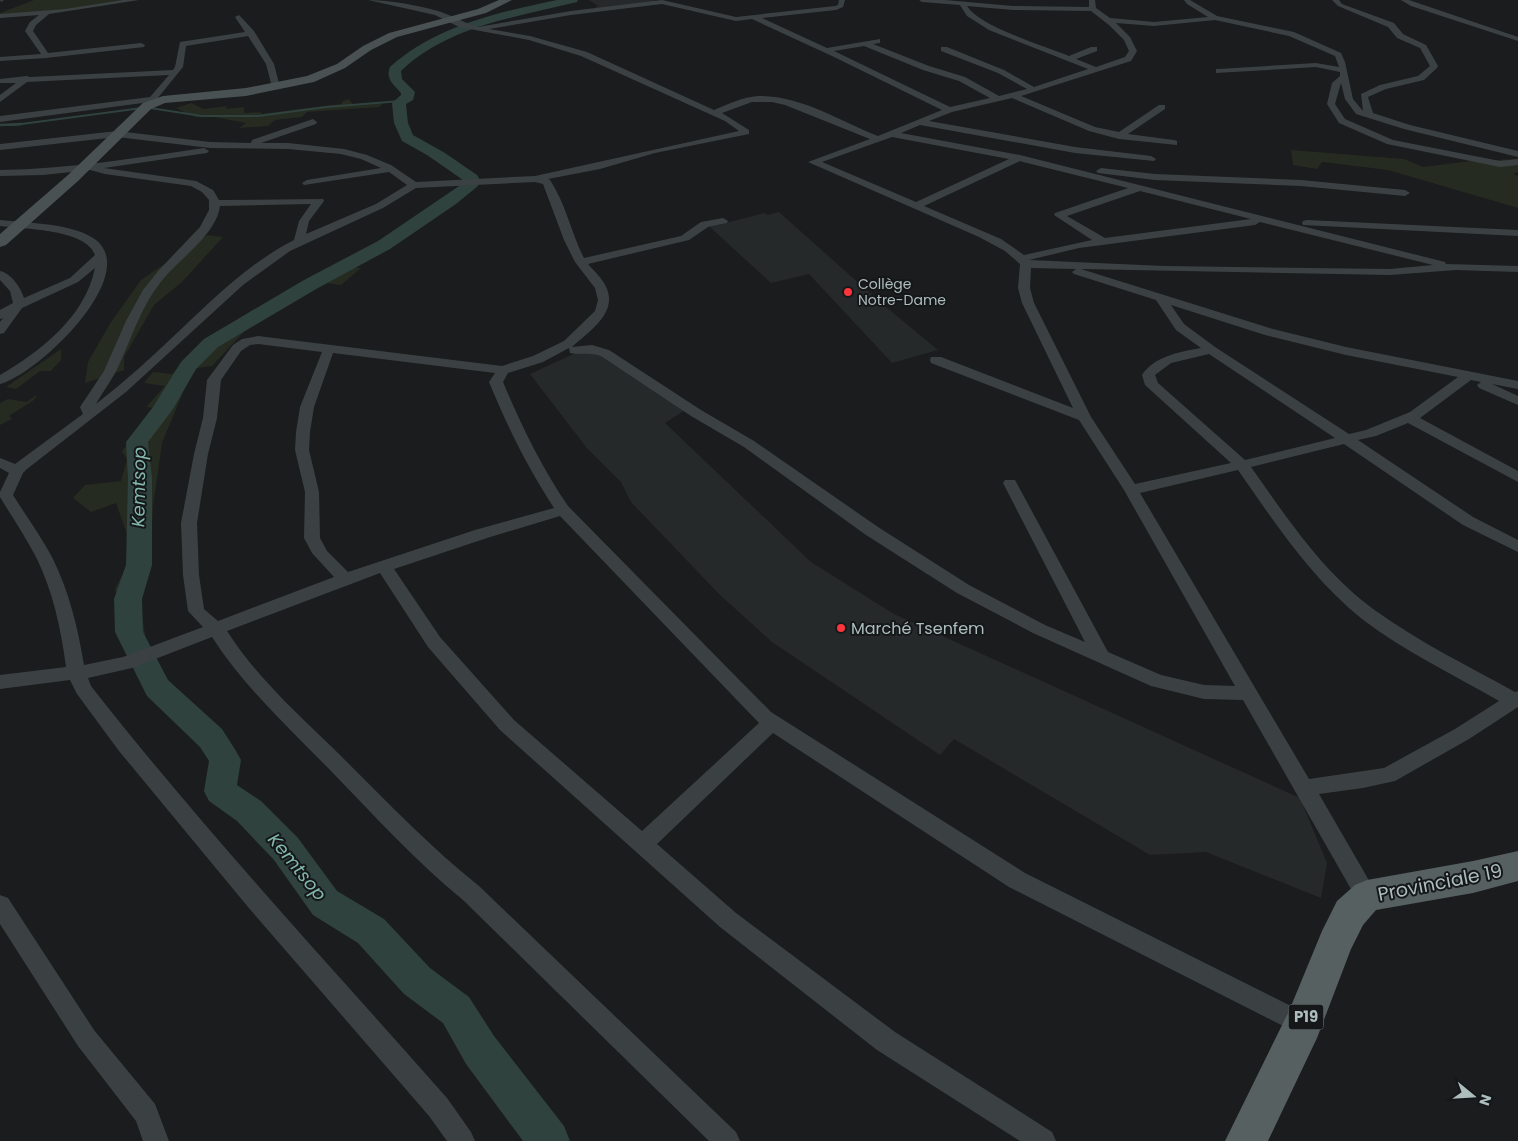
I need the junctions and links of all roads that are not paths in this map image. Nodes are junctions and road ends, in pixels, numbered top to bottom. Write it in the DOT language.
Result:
graph roads {
  1 [pos="136,0"];
  2 [pos="371,0"];
  3 [pos="507,0"];
  4 [pos="686,0"];
  5 [pos="842,0"];
  6 [pos="922,0"];
  7 [pos="1092,0"];
  8 [pos="1187,0"];
  9 [pos="1335,0"];
  10 [pos="1404,0"];
  11 [pos="662,2"];
  12 [pos="963,5"];
  13 [pos="1092,9"];
  14 [pos="46,13"];
  15 [pos="0,16"];
  16 [pos="239,17"];
  17 [pos="756,18"];
  18 [pos="1215,18"];
  19 [pos="450,20"];
  20 [pos="1109,20"];
  21 [pos="477,28"];
  22 [pos="251,33"];
  23 [pos="1518,39"];
  24 [pos="884,40"];
  25 [pos="867,44"];
  26 [pos="141,45"];
  27 [pos="944,49"];
  28 [pos="1094,49"];
  29 [pos="827,50"];
  30 [pos="46,56"];
  31 [pos="1305,57"];
  32 [pos="0,58"];
  33 [pos="1069,59"];
  34 [pos="1316,65"];
  35 [pos="1097,70"];
  36 [pos="1219,71"];
  37 [pos="175,72"];
  38 [pos="1343,74"];
  39 [pos="26,79"];
  40 [pos="0,81"];
  41 [pos="276,86"];
  42 [pos="1033,90"];
  43 [pos="1013,96"];
  44 [pos="0,99"];
  45 [pos="998,99"];
  46 [pos="149,105"];
  47 [pos="1162,107"];
  48 [pos="950,110"];
  49 [pos="714,113"];
  50 [pos="1369,116"];
  51 [pos="0,119"];
  52 [pos="313,122"];
  53 [pos="918,122"];
  54 [pos="117,134"];
  55 [pos="892,134"];
  56 [pos="1119,136"];
  57 [pos="878,139"];
  58 [pos="1174,143"];
  59 [pos="247,146"];
  60 [pos="0,147"];
  61 [pos="1518,154"];
  62 [pos="1020,158"];
  63 [pos="1151,158"];
  64 [pos="1518,162"];
  65 [pos="86,168"];
  66 [pos="390,169"];
  67 [pos="43,172"];
  68 [pos="0,173"];
  69 [pos="0,178"];
  70 [pos="535,179"];
  71 [pos="1213,179"];
  72 [pos="307,182"];
  73 [pos="414,185"];
  74 [pos="1135,189"];
  75 [pos="1405,193"];
  76 [pos="214,203"];
  77 [pos="916,206"];
  78 [pos="723,221"];
  79 [pos="1272,222"];
  80 [pos="0,223"];
  81 [pos="18,226"];
  82 [pos="1518,233"];
  83 [pos="0,242"];
  84 [pos="299,242"];
  85 [pos="1102,242"];
  86 [pos="101,255"];
  87 [pos="1025,261"];
  88 [pos="581,262"];
  89 [pos="1059,266"];
  90 [pos="1456,267"];
  91 [pos="1518,269"];
  92 [pos="0,274"];
  93 [pos="1161,298"];
  94 [pos="19,304"];
  95 [pos="0,315"];
  96 [pos="0,330"];
  97 [pos="329,349"];
  98 [pos="574,350"];
  99 [pos="1211,350"];
  100 [pos="936,360"];
  101 [pos="503,370"];
  102 [pos="1462,376"];
  103 [pos="0,380"];
  104 [pos="1518,385"];
  105 [pos="1518,401"];
  106 [pos="90,415"];
  107 [pos="1084,417"];
  108 [pos="1408,418"];
  109 [pos="1348,440"];
  110 [pos="0,462"];
  111 [pos="1242,466"];
  112 [pos="17,471"];
  113 [pos="0,475"];
  114 [pos="1518,477"];
  115 [pos="1010,483"];
  116 [pos="1131,490"];
  117 [pos="563,510"];
  118 [pos="7,512"];
  119 [pos="1518,547"];
  120 [pos="384,566"];
  121 [pos="345,579"];
  122 [pos="216,629"];
  123 [pos="1102,657"];
  124 [pos="76,672"];
  125 [pos="0,682"];
  126 [pos="1250,693"];
  127 [pos="1516,699"];
  128 [pos="772,722"];
  129 [pos="1303,788"];
  130 [pos="642,844"];
  131 [pos="1518,866"];
  132 [pos="1367,896"];
  133 [pos="0,905"];
  134 [pos="1303,1024"];
  135 [pos="156,1141"];
  136 [pos="462,1141"];
  137 [pos="727,1141"];
  138 [pos="1043,1141"];
  139 [pos="1246,1141"];
  1 -- 14 [label="street"];
  2 -- 19 [label="street"];
  3 -- 19 [label="street"];
  4 -- 11 [label="street"];
  5 -- 17 [label="street"];
  6 -- 12 [label="street"];
  7 -- 13 [label="street"];
  8 -- 18 [label="street"];
  9 -- 50 [label="street"];
  10 -- 23 [label="street"];
  11 -- 17 [label="street"];
  11 -- 21 [label="street"];
  12 -- 13 [label="street"];
  12 -- 33 [label="street"];
  13 -- 20 [label="street"];
  14 -- 15 [label="street"];
  14 -- 30 [label="street"];
  16 -- 22 [label="street"];
  17 -- 29 [label="street"];
  18 -- 20 [label="street"];
  18 -- 38 [label="street"];
  19 -- 21 [label="street"];
  19 -- 41 [label="street"];
  20 -- 35 [label="street"];
  21 -- 49 [label="street"];
  22 -- 37 [label="street"];
  22 -- 41 [label="street"];
  24 -- 25 [label="street"];
  25 -- 29 [label="street"];
  25 -- 45 [label="street"];
  26 -- 30 [label="street"];
  27 -- 42 [label="street"];
  28 -- 33 [label="street"];
  29 -- 48 [label="street"];
  30 -- 32 [label="street"];
  30 -- 39 [label="street"];
  31 -- 34 [label="street"];
  33 -- 35 [label="street"];
  34 -- 36 [label="street"];
  34 -- 38 [label="street"];
  35 -- 42 [label="street"];
  37 -- 39 [label="street"];
  37 -- 46 [label="street"];
  38 -- 50 [label="street"];
  38 -- 64 [label="street"];
  39 -- 40 [label="street"];
  39 -- 44 [label="street"];
  41 -- 46 [label="street"];
  42 -- 43 [label="street"];
  43 -- 45 [label="street"];
  43 -- 56 [label="street"];
  45 -- 48 [label="street"];
  46 -- 51 [label="street"];
  46 -- 54 [label="street"];
  47 -- 56 [label="street"];
  48 -- 53 [label="street"];
  49 -- 57 [label="street"];
  49 -- 70 [label="street"];
  50 -- 61 [label="street"];
  52 -- 59 [label="street"];
  53 -- 55 [label="street"];
  53 -- 63 [label="street"];
  54 -- 59 [label="street"];
  54 -- 60 [label="street"];
  54 -- 65 [label="street"];
  55 -- 57 [label="street"];
  55 -- 62 [label="street"];
  56 -- 58 [label="street"];
  57 -- 77 [label="street"];
  59 -- 65 [label="street"];
  59 -- 66 [label="street"];
  62 -- 71 [label="street"];
  62 -- 74 [label="street"];
  62 -- 77 [label="street"];
  65 -- 67 [label="street"];
  65 -- 76 [label="street"];
  65 -- 81 [label="street"];
  66 -- 72 [label="street"];
  66 -- 73 [label="street"];
  67 -- 68 [label="street"];
  67 -- 69 [label="street"];
  70 -- 73 [label="street"];
  70 -- 88 [label="street"];
  71 -- 74 [label="street"];
  71 -- 75 [label="street"];
  73 -- 84 [label="street"];
  74 -- 79 [label="street"];
  74 -- 85 [label="street"];
  76 -- 84 [label="street"];
  76 -- 106 [label="street"];
  77 -- 87 [label="street"];
  78 -- 88 [label="street"];
  79 -- 82 [label="street"];
  79 -- 85 [label="street"];
  79 -- 90 [label="street"];
  80 -- 81 [label="street"];
  81 -- 83 [label="street"];
  81 -- 86 [label="street"];
  84 -- 106 [label="street"];
  85 -- 87 [label="street"];
  86 -- 94 [label="street"];
  86 -- 103 [label="street"];
  87 -- 89 [label="street"];
  87 -- 107 [label="street"];
  88 -- 101 [label="street"];
  89 -- 90 [label="street"];
  89 -- 93 [label="street"];
  90 -- 91 [label="street"];
  92 -- 94 [label="street"];
  93 -- 99 [label="street"];
  93 -- 102 [label="street"];
  94 -- 95 [label="street"];
  94 -- 96 [label="street"];
  97 -- 101 [label="street"];
  97 -- 121 [label="street"];
  97 -- 122 [label="street"];
  98 -- 123 [label="street"];
  99 -- 109 [label="street"];
  99 -- 111 [label="street"];
  100 -- 107 [label="street"];
  101 -- 117 [label="street"];
  102 -- 104 [label="street"];
  102 -- 105 [label="street"];
  102 -- 108 [label="street"];
  106 -- 112 [label="street"];
  107 -- 116 [label="street"];
  108 -- 109 [label="street"];
  108 -- 114 [label="street"];
  109 -- 111 [label="street"];
  109 -- 119 [label="street"];
  110 -- 112 [label="street"];
  111 -- 116 [label="street"];
  111 -- 127 [label="street"];
  112 -- 113 [label="street"];
  112 -- 118 [label="street"];
  115 -- 123 [label="street"];
  116 -- 126 [label="street"];
  117 -- 120 [label="street"];
  117 -- 128 [label="street"];
  118 -- 124 [label="street"];
  120 -- 121 [label="street"];
  120 -- 130 [label="street"];
  121 -- 122 [label="street"];
  122 -- 124 [label="street"];
  122 -- 137 [label="street"];
  123 -- 126 [label="street"];
  124 -- 125 [label="street"];
  124 -- 136 [label="street"];
  126 -- 129 [label="street"];
  127 -- 129 [label="street"];
  128 -- 130 [label="street"];
  128 -- 134 [label="street"];
  129 -- 132 [label="street"];
  130 -- 138 [label="street"];
  131 -- 132 [label="main road, Provinciale 19"];
  132 -- 134 [label="main road, Provinciale 19 / P19"];
  133 -- 135 [label="street"];
  134 -- 139 [label="main road, Provinciale 19 / P19"];
}
